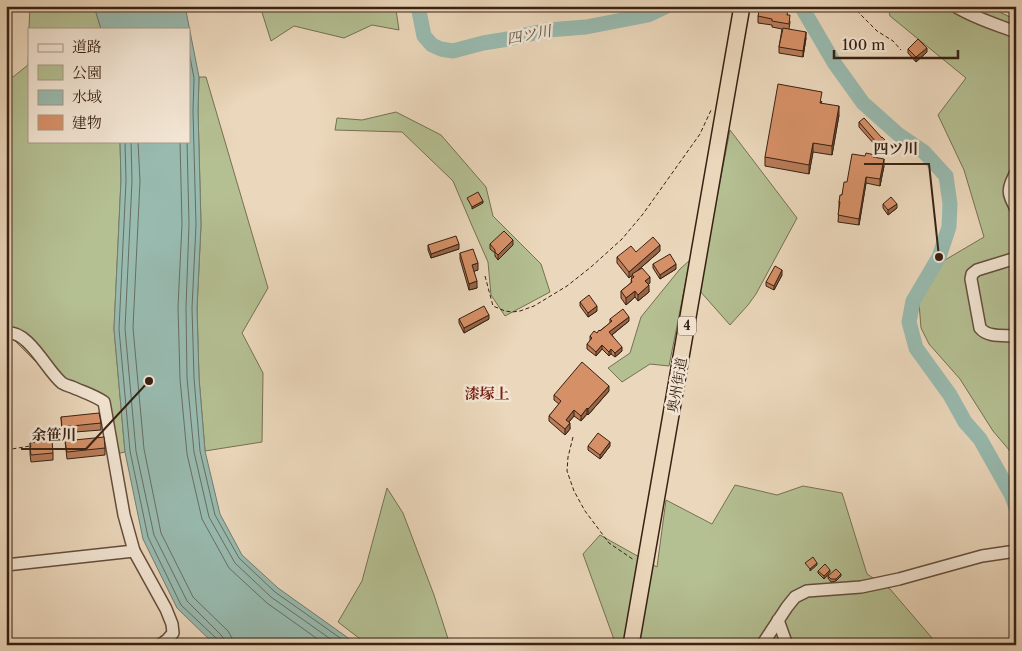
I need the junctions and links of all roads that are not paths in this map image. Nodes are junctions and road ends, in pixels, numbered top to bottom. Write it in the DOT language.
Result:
graph roads {
  1 [pos="742,6"];
  2 [pos="955,6"];
  3 [pos="1016,32"];
  4 [pos="1016,172"];
  5 [pos="1016,209"];
  6 [pos="1016,258"];
  7 [pos="6,333"];
  8 [pos="1016,336"];
  9 [pos="134,551"];
  10 [pos="1016,551"];
  11 [pos="6,565"];
  12 [pos="778,620"];
  13 [pos="160,645"];
  14 [pos="632,645"];
  15 [pos="762,645"];
  16 [pos="787,645"];
  1 -- 14 [label="highway, 奥州街道 / 4"];
  2 -- 3 [label="street"];
  4 -- 5 [label="street"];
  6 -- 8 [label="street"];
  7 -- 9 [label="street"];
  9 -- 11 [label="street"];
  9 -- 13 [label="street"];
  10 -- 12 [label="street"];
  12 -- 15 [label="street"];
  12 -- 16 [label="street"];
}
